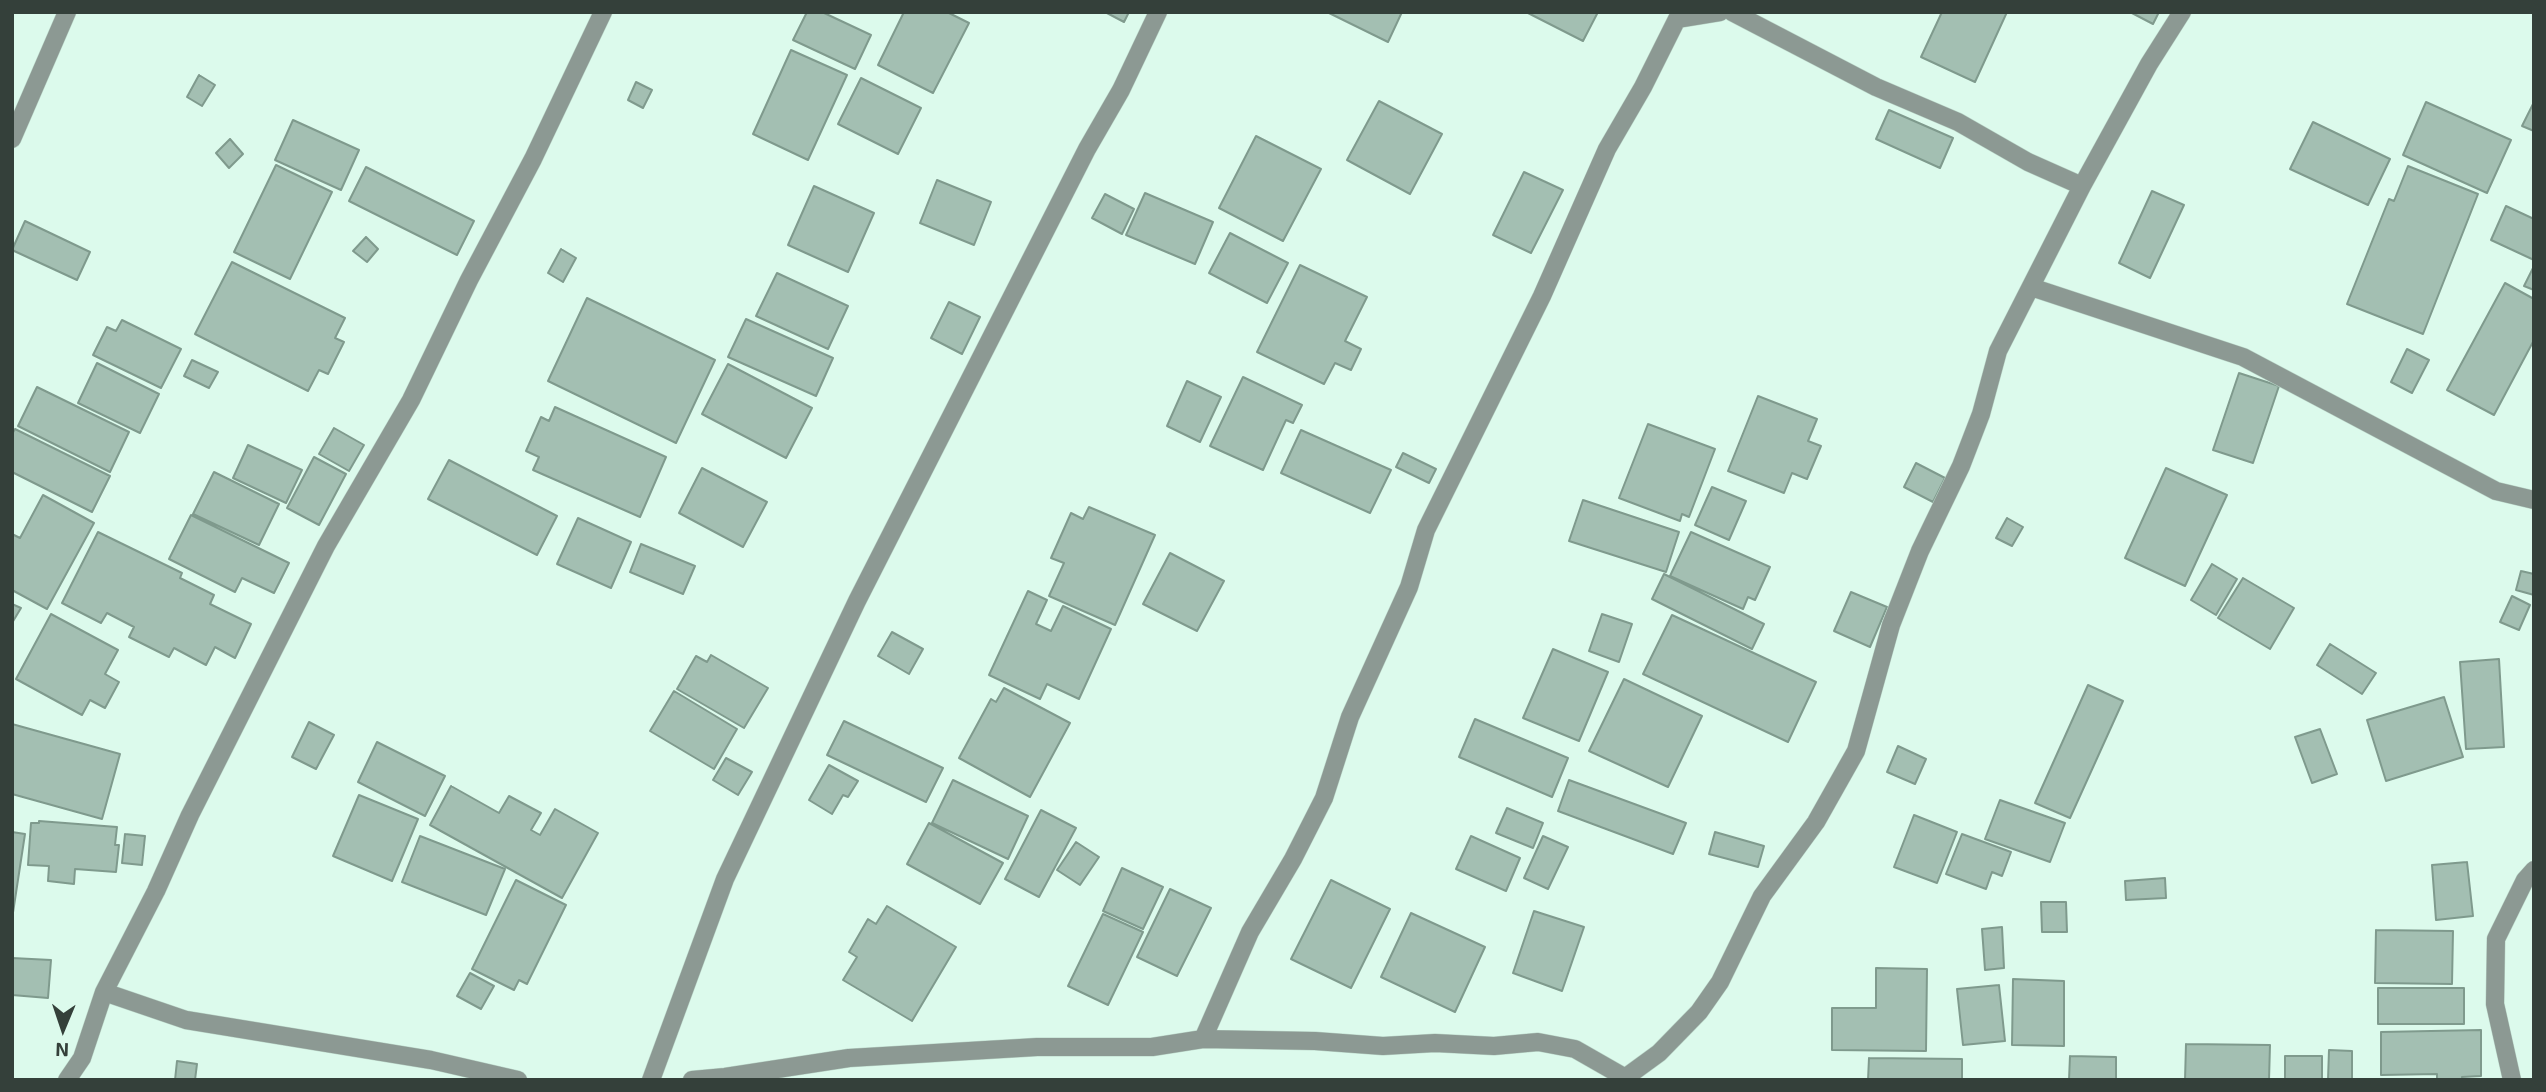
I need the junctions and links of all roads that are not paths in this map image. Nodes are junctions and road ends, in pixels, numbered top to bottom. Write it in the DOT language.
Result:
graph roads {
  1 [pos="67,12"];
  2 [pos="603,12"];
  3 [pos="1158,12"];
  4 [pos="1720,12"];
  5 [pos="1732,12"];
  6 [pos="2182,12"];
  7 [pos="1678,16"];
  8 [pos="12,139"];
  9 [pos="2082,186"];
  10 [pos="2031,287"];
  11 [pos="2534,500"];
  12 [pos="2534,870"];
  13 [pos="104,992"];
  14 [pos="1203,1039"];
  15 [pos="1623,1078"];
  16 [pos="67,1080"];
  17 [pos="519,1080"];
  18 [pos="651,1080"];
  19 [pos="692,1080"];
  20 [pos="2512,1080"];
  1 -- 8 [label="street"];
  2 -- 13 [label="street"];
  3 -- 18 [label="street"];
  4 -- 7 [label="street"];
  5 -- 9 [label="street"];
  6 -- 9 [label="street"];
  7 -- 14 [label="street"];
  9 -- 10 [label="street"];
  10 -- 11 [label="street"];
  10 -- 15 [label="street"];
  12 -- 20 [label="street"];
  13 -- 16 [label="street"];
  13 -- 17 [label="street"];
  14 -- 15 [label="street"];
  14 -- 19 [label="street"];
}
